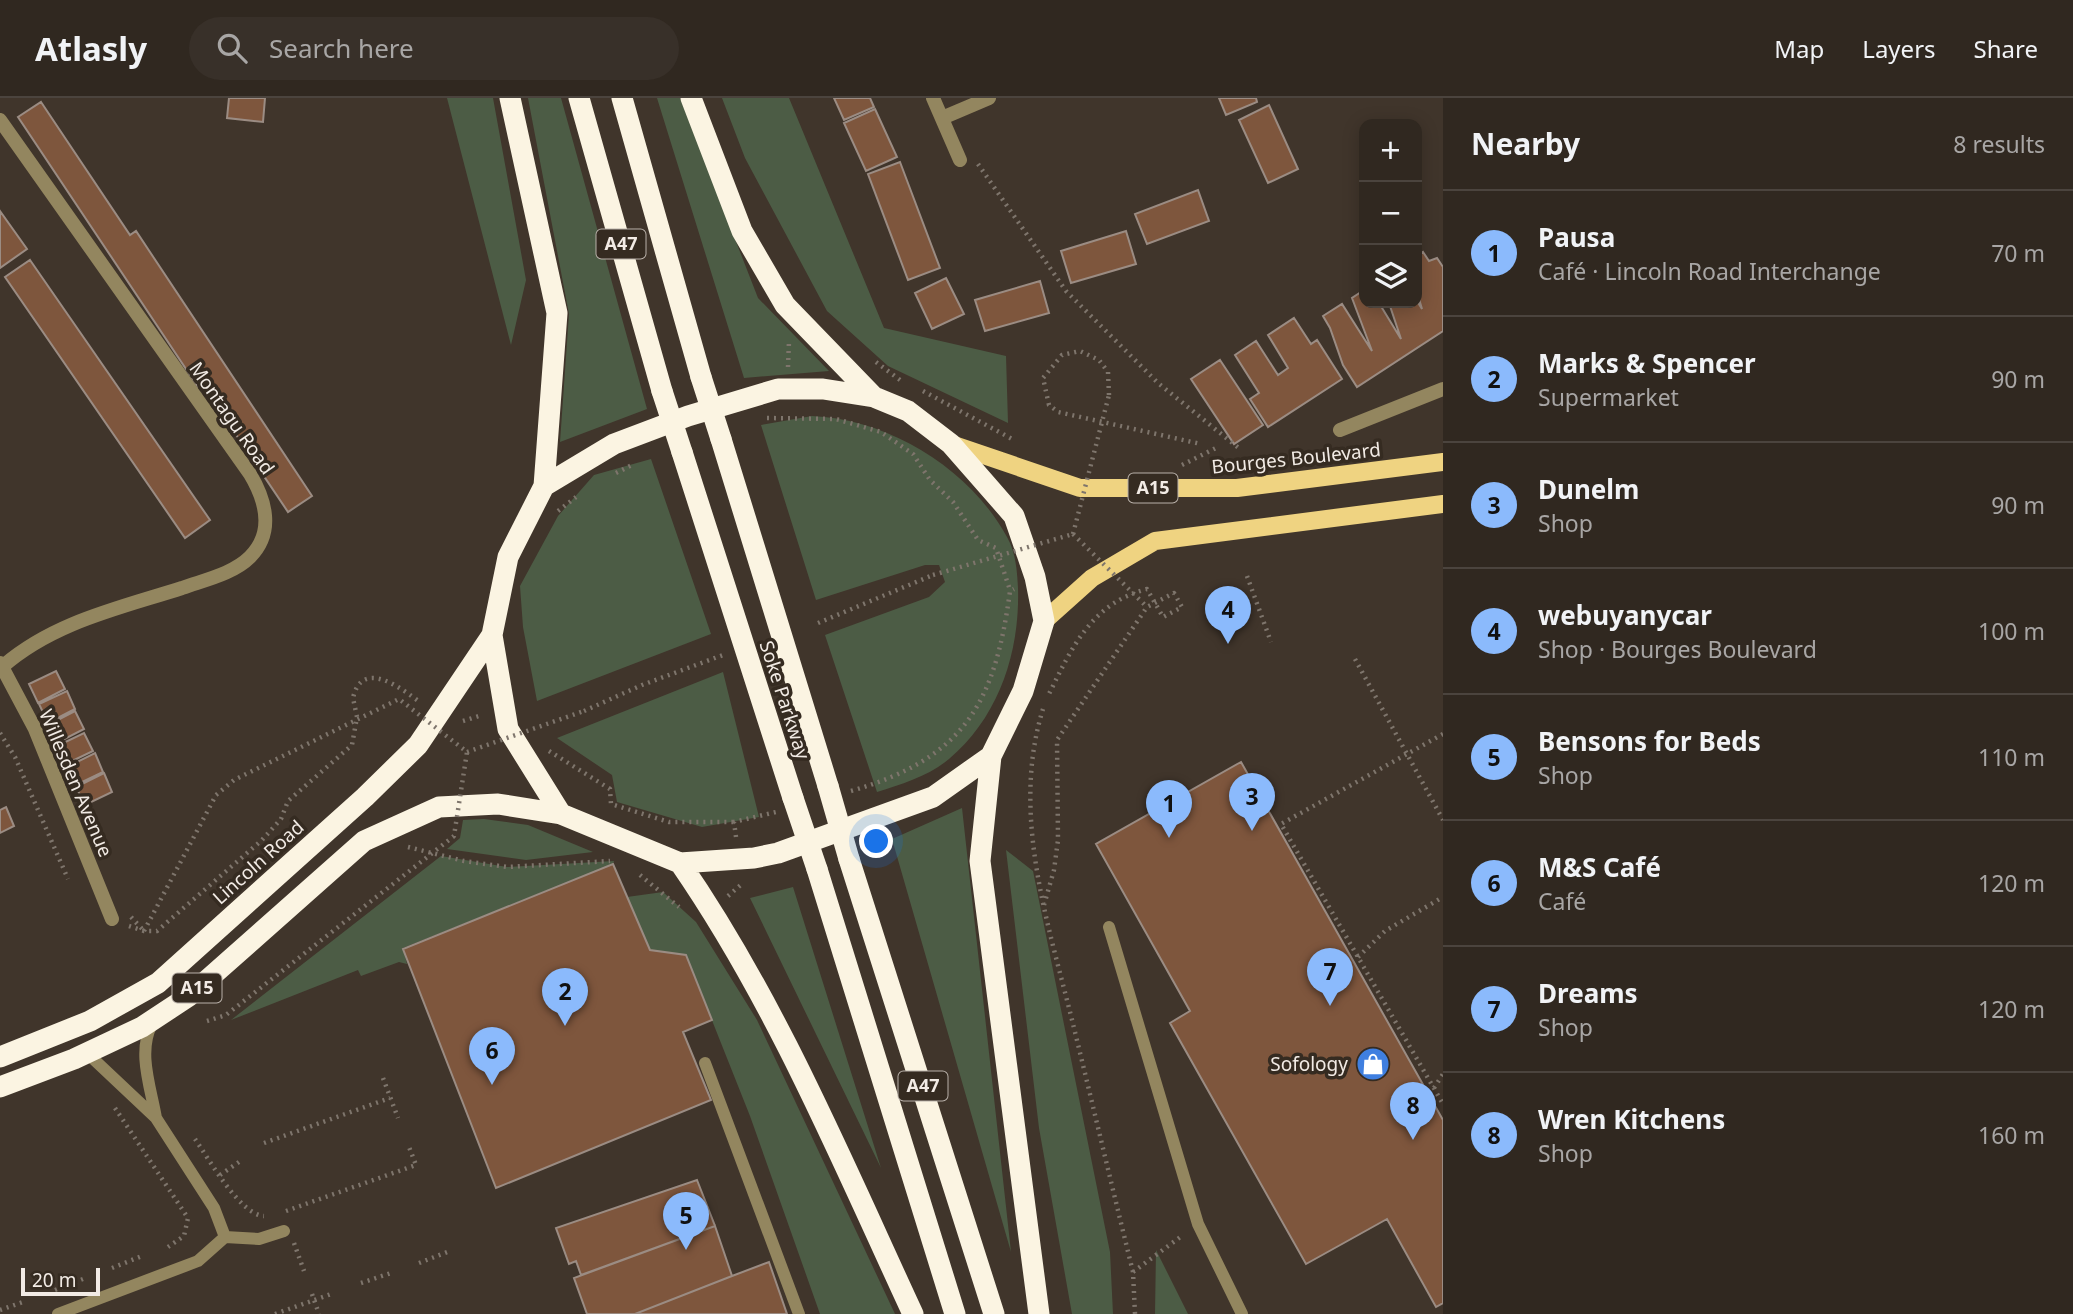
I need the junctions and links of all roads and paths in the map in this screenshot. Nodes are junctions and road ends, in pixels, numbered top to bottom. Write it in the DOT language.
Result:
graph roads {
  1 [pos="510,98"];
  2 [pos="579,98"];
  3 [pos="622,98"];
  4 [pos="691,98"];
  5 [pos="933,98"];
  6 [pos="989,98"];
  7 [pos="942,118"];
  8 [pos="0,120"];
  9 [pos="960,160"];
  10 [pos="802,323"];
  11 [pos="868,356"];
  12 [pos="904,383"];
  13 [pos="916,388"];
  14 [pos="789,389"];
  15 [pos="1443,389"];
  16 [pos="874,397"];
  17 [pos="760,419"];
  18 [pos="1340,430"];
  19 [pos="951,444"];
  20 [pos="1201,444"];
  21 [pos="1024,446"];
  22 [pos="1218,447"];
  23 [pos="1240,449"];
  24 [pos="642,460"];
  25 [pos="1443,462"];
  26 [pos="1084,464"];
  27 [pos="1097,466"];
  28 [pos="1171,466"];
  29 [pos="607,478"];
  30 [pos="544,486"];
  31 [pos="584,490"];
  32 [pos="1443,504"];
  33 [pos="550,523"];
  34 [pos="1073,534"];
  35 [pos="1247,576"];
  36 [pos="1035,578"];
  37 [pos="1010,591"];
  38 [pos="1072,595"];
  39 [pos="1147,607"];
  40 [pos="1092,620"];
  41 [pos="1044,621"];
  42 [pos="818,623"];
  43 [pos="492,635"];
  44 [pos="1271,642"];
  45 [pos="723,655"];
  46 [pos="1355,659"];
  47 [pos="1,665"];
  48 [pos="504,708"];
  49 [pos="438,716"];
  50 [pos="0,733"];
  51 [pos="1443,734"];
  52 [pos="532,740"];
  53 [pos="544,750"];
  54 [pos="467,752"];
  55 [pos="1406,755"];
  56 [pos="991,756"];
  57 [pos="837,789"];
  58 [pos="788,804"];
  59 [pos="561,814"];
  60 [pos="1443,820"];
  61 [pos="734,822"];
  62 [pos="405,845"];
  63 [pos="738,859"];
  64 [pos="614,861"];
  65 [pos="680,863"];
  66 [pos="636,873"];
  67 [pos="68,879"];
  68 [pos="1443,897"];
  69 [pos="1044,905"];
  70 [pos="712,909"];
  71 [pos="125,910"];
  72 [pos="112,919"];
  73 [pos="1109,927"];
  74 [pos="145,931"];
  75 [pos="1358,957"];
  76 [pos="156,1017"];
  77 [pos="207,1021"];
  78 [pos="87,1053"];
  79 [pos="0,1057"];
  80 [pos="705,1063"];
  81 [pos="1443,1074"];
  82 [pos="383,1078"];
  83 [pos="0,1087"];
  84 [pos="1434,1088"];
  85 [pos="390,1098"];
  86 [pos="109,1100"];
  87 [pos="1443,1104"];
  88 [pos="156,1118"];
  89 [pos="398,1118"];
  90 [pos="190,1131"];
  91 [pos="264,1143"];
  92 [pos="409,1147"];
  93 [pos="239,1162"];
  94 [pos="220,1175"];
  95 [pos="281,1213"];
  96 [pos="271,1216"];
  97 [pos="1198,1224"];
  98 [pos="284,1231"];
  99 [pos="225,1237"];
  100 [pos="294,1243"];
  101 [pos="168,1247"];
  102 [pos="450,1251"];
  103 [pos="142,1256"];
  104 [pos="419,1263"];
  105 [pos="112,1268"];
  106 [pos="304,1271"];
  107 [pos="394,1272"];
  108 [pos="1133,1272"];
  109 [pos="83,1279"];
  110 [pos="360,1283"];
  111 [pos="55,1290"];
  112 [pos="334,1293"];
  113 [pos="313,1297"];
  114 [pos="26,1301"];
  115 [pos="0,1310"];
  116 [pos="58,1314"];
  117 [pos="275,1314"];
  118 [pos="319,1314"];
  119 [pos="799,1314"];
  120 [pos="913,1314"];
  121 [pos="955,1314"];
  122 [pos="994,1314"];
  123 [pos="1038,1314"];
  124 [pos="1135,1314"];
  125 [pos="1242,1314"];
  1 -- 30 [label="highway"];
  2 -- 58 [label="highway, Soke Parkway / A47, bridge"];
  3 -- 57 [label="highway, Soke Parkway / A47, bridge"];
  4 -- 10 [label="highway"];
  5 -- 7 [label="street"];
  6 -- 7 [label="street"];
  7 -- 9 [label="street"];
  8 -- 47 [label="street, Montagu Road"];
  9 -- 23 [label="path"];
  10 -- 14 [label="path"];
  10 -- 16 [label="highway"];
  11 -- 12 [label="path"];
  13 -- 21 [label="path"];
  14 -- 16 [label="highway"];
  14 -- 30 [label="highway"];
  15 -- 18 [label="street"];
  16 -- 19 [label="highway"];
  17 -- 37 [label="path"];
  19 -- 25 [label="main road, Bourges Boulevard / A15"];
  19 -- 36 [label="highway"];
  20 -- 34 [label="path, bridge"];
  22 -- 28 [label="path"];
  24 -- 29 [label="path"];
  26 -- 27 [label="path"];
  30 -- 43 [label="highway"];
  31 -- 33 [label="path"];
  32 -- 38 [label="main road"];
  34 -- 39 [label="path, bridge"];
  34 -- 42 [label="path, bridge"];
  35 -- 44 [label="path"];
  36 -- 37 [label="path"];
  36 -- 41 [label="highway"];
  37 -- 57 [label="path"];
  38 -- 40 [label="path"];
  38 -- 41 [label="main road"];
  39 -- 40 [label="path"];
  39 -- 69 [label="path"];
  40 -- 69 [label="path"];
  41 -- 56 [label="highway"];
  43 -- 48 [label="highway"];
  43 -- 49 [label="highway, Lincoln Road / A15"];
  45 -- 54 [label="path, bridge"];
  46 -- 55 [label="path"];
  47 -- 72 [label="street, Willesden Avenue"];
  48 -- 49 [label="path"];
  48 -- 52 [label="path"];
  48 -- 59 [label="highway"];
  49 -- 74 [label="path"];
  49 -- 79 [label="highway, Lincoln Road / A15"];
  50 -- 67 [label="path"];
  51 -- 55 [label="path"];
  53 -- 61 [label="path"];
  54 -- 74 [label="path, bridge"];
  54 -- 77 [label="path, bridge"];
  55 -- 60 [label="path"];
  55 -- 75 [label="path"];
  56 -- 63 [label="highway"];
  56 -- 123 [label="highway"];
  57 -- 122 [label="highway, Soke Parkway / A47, bridge"];
  58 -- 61 [label="path"];
  58 -- 121 [label="highway, Soke Parkway / A47, bridge"];
  59 -- 65 [label="highway"];
  59 -- 76 [label="highway, A15"];
  61 -- 63 [label="path"];
  62 -- 64 [label="path"];
  63 -- 65 [label="highway"];
  63 -- 70 [label="path"];
  65 -- 70 [label="highway"];
  66 -- 70 [label="path"];
  68 -- 75 [label="path"];
  69 -- 108 [label="path"];
  70 -- 120 [label="highway"];
  71 -- 74 [label="path"];
  73 -- 97 [label="lane"];
  75 -- 84 [label="path"];
  76 -- 78 [label="highway, A15"];
  76 -- 88 [label="lane"];
  78 -- 83 [label="highway, A15"];
  78 -- 88 [label="lane"];
  80 -- 119 [label="lane"];
  81 -- 84 [label="path"];
  82 -- 85 [label="path"];
  84 -- 87 [label="path"];
  85 -- 89 [label="path"];
  85 -- 91 [label="path"];
  86 -- 101 [label="path"];
  88 -- 99 [label="lane"];
  90 -- 94 [label="path"];
  92 -- 95 [label="path"];
  93 -- 94 [label="path"];
  94 -- 96 [label="path"];
  97 -- 108 [label="path"];
  97 -- 125 [label="lane"];
  98 -- 99 [label="lane"];
  99 -- 116 [label="lane"];
  100 -- 106 [label="path"];
  102 -- 104 [label="path"];
  103 -- 105 [label="path"];
  107 -- 110 [label="path"];
  108 -- 124 [label="path"];
  109 -- 111 [label="path"];
  112 -- 113 [label="path"];
  113 -- 117 [label="path"];
  113 -- 118 [label="path"];
  114 -- 115 [label="path"];
}
